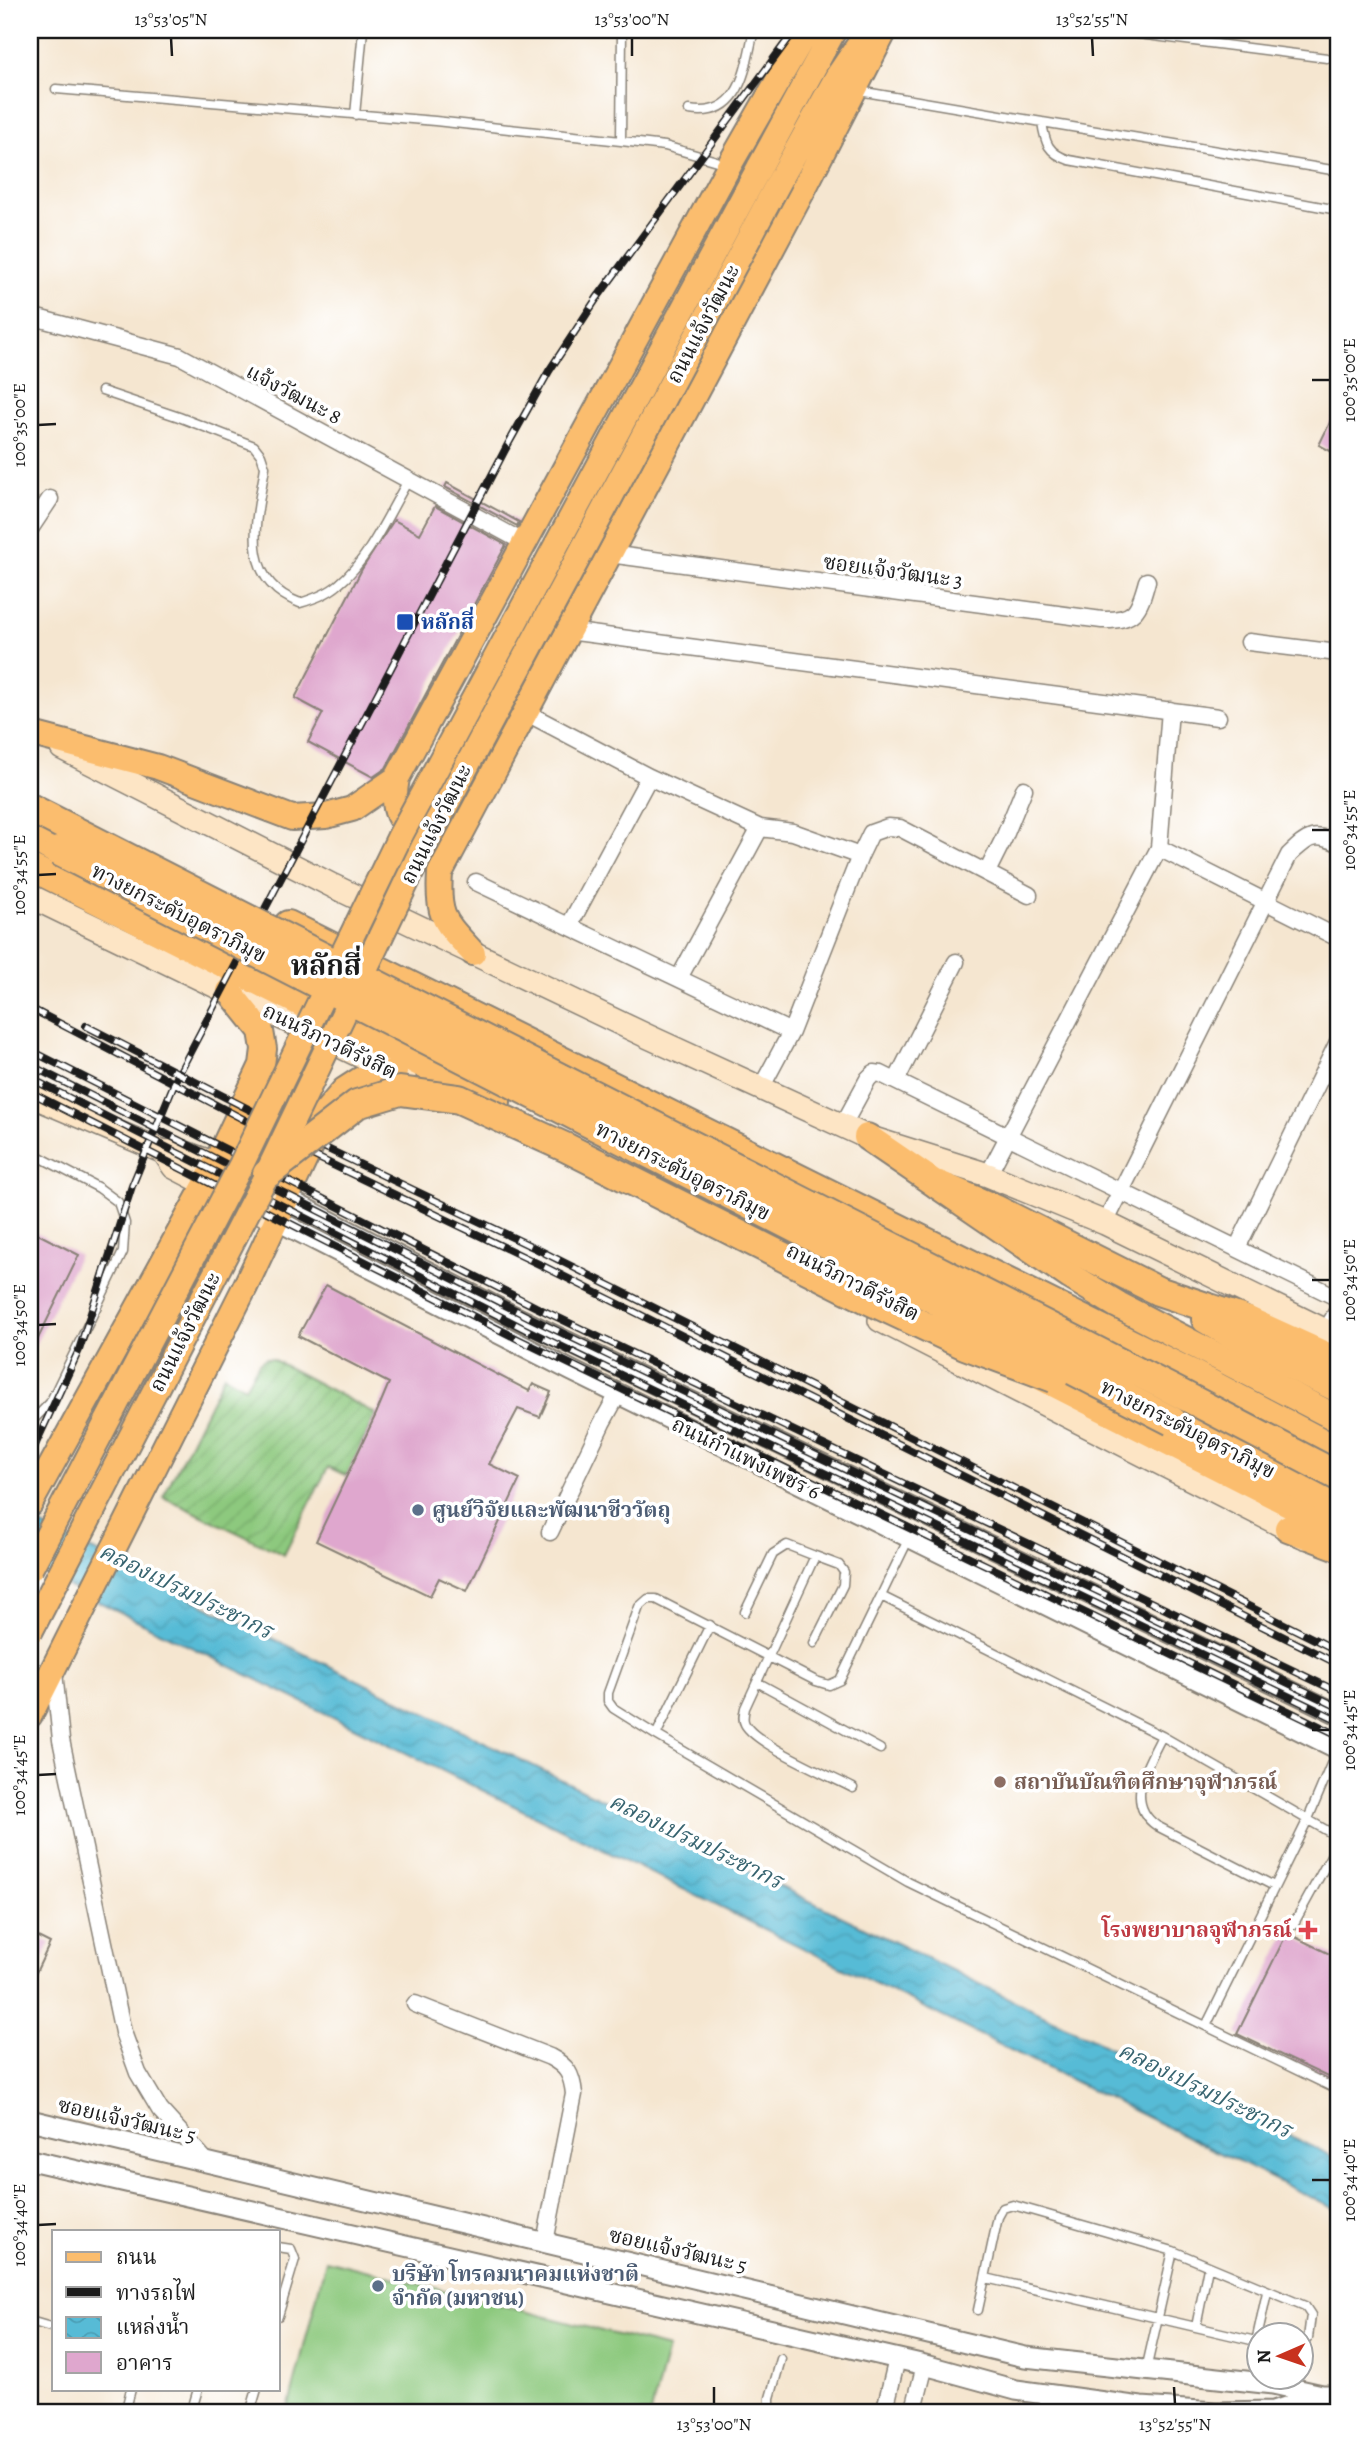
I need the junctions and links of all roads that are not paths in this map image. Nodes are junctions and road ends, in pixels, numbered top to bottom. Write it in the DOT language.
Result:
graph roads {
  1 [pos="363,30"];
  2 [pos="622,30"];
  3 [pos="754,30"];
  4 [pos="807,30"];
  5 [pos="834,30"];
  6 [pos="869,30"];
  7 [pos="885,30"];
  8 [pos="1107,30"];
  9 [pos="1327,58"];
  10 [pos="56,89"];
  11 [pos="854,90"];
  12 [pos="689,110"];
  13 [pos="355,115"];
  14 [pos="1042,122"];
  15 [pos="621,141"];
  16 [pos="730,164"];
  17 [pos="1338,171"];
  18 [pos="769,174"];
  19 [pos="1338,210"];
  20 [pos="30,316"];
  21 [pos="102,391"];
  22 [pos="409,480"];
  23 [pos="50,499"];
  24 [pos="30,529"];
  25 [pos="525,542"];
  26 [pos="609,554"];
  27 [pos="1147,581"];
  28 [pos="568,631"];
  29 [pos="1249,642"];
  30 [pos="1338,653"];
  31 [pos="1170,710"];
  32 [pos="525,712"];
  33 [pos="1218,717"];
  34 [pos="33,733"];
  35 [pos="649,777"];
  36 [pos="397,778"];
  37 [pos="1024,789"];
  38 [pos="30,794"];
  39 [pos="30,808"];
  40 [pos="760,828"];
  41 [pos="462,830"];
  42 [pos="30,835"];
  43 [pos="1338,843"];
  44 [pos="1159,848"];
  45 [pos="860,856"];
  46 [pos="30,867"];
  47 [pos="987,872"];
  48 [pos="476,882"];
  49 [pos="1029,895"];
  50 [pos="30,896"];
  51 [pos="1266,902"];
  52 [pos="569,926"];
  53 [pos="1338,938"];
  54 [pos="473,953"];
  55 [pos="956,962"];
  56 [pos="679,978"];
  57 [pos="229,991"];
  58 [pos="791,1032"];
  59 [pos="1336,1051"];
  60 [pos="395,1072"];
  61 [pos="896,1081"];
  62 [pos="761,1088"];
  63 [pos="30,1095"];
  64 [pos="855,1131"];
  65 [pos="1008,1135"];
  66 [pos="30,1152"];
  67 [pos="210,1174"];
  68 [pos="267,1174"];
  69 [pos="988,1175"];
  70 [pos="939,1185"];
  71 [pos="1121,1191"];
  72 [pos="282,1210"];
  73 [pos="1105,1223"];
  74 [pos="1237,1248"];
  75 [pos="169,1251"];
  76 [pos="244,1287"];
  77 [pos="1158,1291"];
  78 [pos="1338,1298"];
  79 [pos="1338,1310"];
  80 [pos="1332,1334"];
  81 [pos="1338,1362"];
  82 [pos="1338,1388"];
  83 [pos="618,1394"];
  84 [pos="1338,1419"];
  85 [pos="30,1420"];
  86 [pos="1172,1421"];
  87 [pos="1338,1450"];
  88 [pos="1338,1476"];
  89 [pos="30,1504"];
  90 [pos="1338,1505"];
  91 [pos="1288,1528"];
  92 [pos="1338,1528"];
  93 [pos="550,1532"];
  94 [pos="909,1538"];
  95 [pos="1338,1547"];
  96 [pos="1338,1555"];
  97 [pos="815,1556"];
  98 [pos="30,1569"];
  99 [pos="881,1596"];
  100 [pos="745,1612"];
  101 [pos="710,1625"];
  102 [pos="30,1632"];
  103 [pos="814,1643"];
  104 [pos="1201,1648"];
  105 [pos="769,1657"];
  106 [pos="54,1669"];
  107 [pos="1188,1676"];
  108 [pos="757,1682"];
  109 [pos="1338,1714"];
  110 [pos="30,1715"];
  111 [pos="656,1735"];
  112 [pos="1162,1736"];
  113 [pos="880,1749"];
  114 [pos="1338,1749"];
  115 [pos="853,1788"];
  116 [pos="1308,1819"];
  117 [pos="1338,1837"];
  118 [pos="1338,1843"];
  119 [pos="1274,1886"];
  120 [pos="1293,1925"];
  121 [pos="415,2004"];
  122 [pos="1206,2026"];
  123 [pos="1338,2090"];
  124 [pos="32,2120"];
  125 [pos="30,2141"];
  126 [pos="30,2160"];
  127 [pos="207,2162"];
  128 [pos="545,2242"];
  129 [pos="280,2246"];
  130 [pos="1173,2252"];
  131 [pos="1208,2267"];
  132 [pos="986,2278"];
  133 [pos="1267,2292"];
  134 [pos="280,2309"];
  135 [pos="978,2311"];
  136 [pos="1159,2318"];
  137 [pos="1262,2320"];
  138 [pos="1310,2320"];
  139 [pos="30,2321"];
  140 [pos="52,2327"];
  141 [pos="1196,2327"];
  142 [pos="906,2328"];
  143 [pos="932,2334"];
  144 [pos="1246,2339"];
  145 [pos="781,2359"];
  146 [pos="897,2359"];
  147 [pos="925,2365"];
  148 [pos="1146,2370"];
  149 [pos="131,2390"];
  150 [pos="198,2390"];
  151 [pos="257,2390"];
  152 [pos="1330,2400"];
  153 [pos="125,2413"];
  154 [pos="191,2413"];
  155 [pos="250,2413"];
  156 [pos="770,2413"];
  157 [pos="884,2413"];
  158 [pos="913,2413"];
  1 -- 13 [label="lane"];
  2 -- 15 [label="lane"];
  3 -- 12 [label="lane"];
  4 -- 16 [label="main road"];
  5 -- 18 [label="main road, ถนนแจ้งวัฒนะ"];
  6 -- 18 [label="main road, ถนนแจ้งวัฒนะ"];
  7 -- 11 [label="main road, ถนนแจ้งวัฒนะ"];
  8 -- 9 [label="lane"];
  10 -- 13 [label="lane"];
  11 -- 14 [label="lane"];
  11 -- 26 [label="main road, ถนนแจ้งวัฒนะ"];
  13 -- 15 [label="lane"];
  14 -- 17 [label="lane"];
  14 -- 19 [label="lane"];
  15 -- 16 [label="lane"];
  16 -- 25 [label="main road"];
  18 -- 68 [label="main road, ถนนแจ้งวัฒนะ, bridge"];
  18 -- 98 [label="main road, ถนนแจ้งวัฒนะ, bridge"];
  20 -- 22 [label="street, แจ้งวัฒนะ 8"];
  21 -- 22 [label="lane"];
  22 -- 25 [label="street, แจ้งวัฒนะ 8"];
  23 -- 24 [label="street"];
  25 -- 36 [label="main road"];
  26 -- 27 [label="street, ซอยแจ้งวัฒนะ 3"];
  26 -- 28 [label="main road, ถนนแจ้งวัฒนะ"];
  28 -- 31 [label="street"];
  28 -- 32 [label="main road, ถนนแจ้งวัฒนะ"];
  29 -- 30 [label="street"];
  31 -- 33 [label="street"];
  31 -- 44 [label="street"];
  32 -- 35 [label="street"];
  32 -- 41 [label="main road, ถนนแจ้งวัฒนะ"];
  34 -- 36 [label="main road"];
  34 -- 54 [label="main road"];
  35 -- 40 [label="street"];
  35 -- 52 [label="street"];
  36 -- 41 [label="main road"];
  37 -- 47 [label="street"];
  38 -- 87 [label="highway"];
  39 -- 88 [label="highway, ทางยกระดับอุตราภิมุข, bridge"];
  40 -- 45 [label="street"];
  40 -- 56 [label="street"];
  41 -- 54 [label="main road, ถนนแจ้งวัฒนะ"];
  42 -- 86 [label="highway, ทางยกระดับอุตราภิมุข, bridge"];
  43 -- 51 [label="street"];
  44 -- 51 [label="street"];
  44 -- 65 [label="street"];
  45 -- 47 [label="street"];
  45 -- 58 [label="street"];
  46 -- 92 [label="highway, ถนนวิภาวดีรังสิต"];
  47 -- 49 [label="street"];
  48 -- 52 [label="street"];
  50 -- 57 [label="main road, ถนนวิภาวดีรังสิต"];
  51 -- 53 [label="street"];
  51 -- 71 [label="street"];
  52 -- 56 [label="street"];
  54 -- 62 [label="main road"];
  55 -- 61 [label="street"];
  56 -- 58 [label="street"];
  57 -- 60 [label="main road, ถนนวิภาวดีรังสิต"];
  57 -- 67 [label="main road"];
  58 -- 62 [label="street"];
  59 -- 74 [label="street"];
  60 -- 72 [label="main road, ถนนแจ้งวัฒนะ"];
  60 -- 91 [label="main road, ถนนวิภาวดีรังสิต"];
  61 -- 64 [label="street"];
  61 -- 65 [label="street"];
  62 -- 64 [label="main road"];
  63 -- 67 [label="main road, ถนนกำแพงเพชร 6"];
  64 -- 69 [label="main road"];
  64 -- 70 [label="highway"];
  65 -- 69 [label="street"];
  65 -- 71 [label="street"];
  66 -- 85 [label="lane"];
  67 -- 72 [label="main road, ถนนกำแพงเพชร 6"];
  67 -- 75 [label="main road"];
  68 -- 86 [label="highway, bridge"];
  68 -- 102 [label="main road, ถนนแจ้งวัฒนะ, bridge"];
  69 -- 73 [label="main road"];
  70 -- 77 [label="highway"];
  70 -- 84 [label="highway"];
  71 -- 73 [label="street"];
  71 -- 74 [label="street"];
  72 -- 76 [label="main road, ถนนแจ้งวัฒนะ"];
  72 -- 83 [label="street, ถนนกำแพงเพชร 6"];
  72 -- 104 [label="street, ถนนกำแพงเพชร 6"];
  73 -- 80 [label="main road"];
  74 -- 78 [label="street"];
  75 -- 76 [label="main road"];
  75 -- 89 [label="main road"];
  76 -- 106 [label="main road, ถนนแจ้งวัฒนะ"];
  77 -- 81 [label="highway"];
  77 -- 82 [label="highway"];
  79 -- 80 [label="street"];
  83 -- 93 [label="street"];
  83 -- 94 [label="street, ถนนกำแพงเพชร 6"];
  86 -- 90 [label="highway, ทางยกระดับอุตราภิมุข"];
  91 -- 95 [label="highway"];
  91 -- 96 [label="main road, ถนนวิภาวดีรังสิต"];
  94 -- 99 [label="lane"];
  94 -- 107 [label="street, ถนนกำแพงเพชร 6"];
  97 -- 100 [label="lane"];
  97 -- 103 [label="lane"];
  97 -- 105 [label="lane"];
  99 -- 105 [label="lane"];
  99 -- 112 [label="lane"];
  101 -- 105 [label="lane"];
  101 -- 111 [label="lane"];
  101 -- 111 [label="lane"];
  104 -- 107 [label="street"];
  104 -- 109 [label="street, ถนนกำแพงเพชร 6"];
  105 -- 108 [label="lane"];
  106 -- 110 [label="main road, ถนนแจ้งวัฒนะ"];
  106 -- 127 [label="street"];
  107 -- 114 [label="street, ถนนกำแพงเพชร 6"];
  108 -- 113 [label="lane"];
  108 -- 115 [label="lane"];
  111 -- 122 [label="lane"];
  112 -- 116 [label="lane"];
  112 -- 119 [label="lane"];
  114 -- 116 [label="lane"];
  116 -- 117 [label="lane"];
  116 -- 119 [label="lane"];
  118 -- 120 [label="lane"];
  119 -- 122 [label="lane"];
  121 -- 128 [label="street"];
  122 -- 123 [label="lane"];
  124 -- 125 [label="lane"];
  124 -- 127 [label="street, ซอยแจ้งวัฒนะ 5"];
  126 -- 146 [label="street, ซอยแจ้งวัฒนะ 5"];
  127 -- 128 [label="street, ซอยแจ้งวัฒนะ 5"];
  128 -- 142 [label="street, ซอยแจ้งวัฒนะ 5"];
  129 -- 134 [label="lane"];
  130 -- 131 [label="lane"];
  130 -- 132 [label="lane"];
  130 -- 136 [label="lane"];
  131 -- 133 [label="lane"];
  131 -- 141 [label="lane"];
  132 -- 135 [label="lane"];
  132 -- 136 [label="lane"];
  133 -- 137 [label="lane"];
  133 -- 138 [label="lane"];
  136 -- 141 [label="lane"];
  136 -- 148 [label="lane"];
  139 -- 140 [label="lane"];
  141 -- 144 [label="lane"];
  142 -- 143 [label="street, ซอยแจ้งวัฒนะ 5"];
  142 -- 146 [label="street"];
  143 -- 147 [label="street"];
  143 -- 148 [label="street, ซอยแจ้งวัฒนะ 5"];
  145 -- 156 [label="lane"];
  146 -- 147 [label="street, ซอยแจ้งวัฒนะ 5"];
  146 -- 157 [label="street"];
  147 -- 152 [label="street, ซอยแจ้งวัฒนะ 5"];
  147 -- 158 [label="street"];
  148 -- 152 [label="street, ซอยแจ้งวัฒนะ 5"];
  149 -- 153 [label="lane"];
  150 -- 154 [label="lane"];
  151 -- 155 [label="lane"];
}
